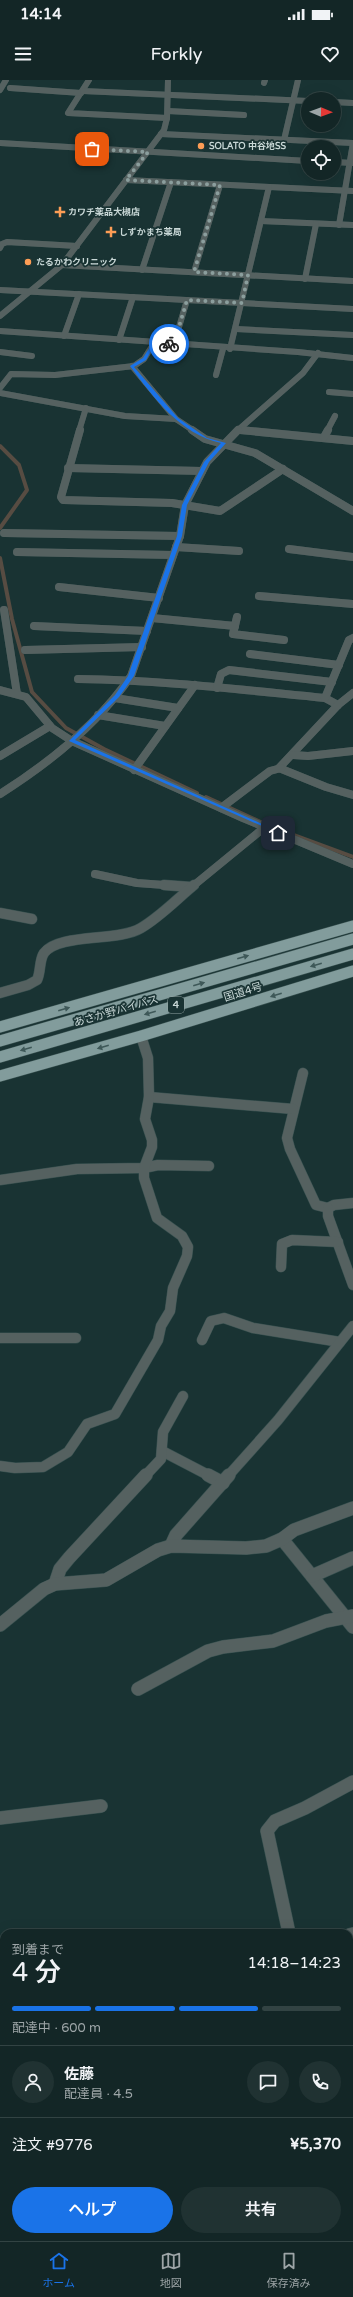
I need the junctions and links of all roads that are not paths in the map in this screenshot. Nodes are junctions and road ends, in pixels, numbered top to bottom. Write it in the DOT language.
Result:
graph roads {
  1 [pos="6,80"];
  2 [pos="89,80"];
  3 [pos="168,80"];
  4 [pos="298,80"];
  5 [pos="10,88"];
  6 [pos="0,90"];
  7 [pos="82,92"];
  8 [pos="168,95"];
  9 [pos="293,100"];
  10 [pos="301,101"];
  11 [pos="341,102"];
  12 [pos="353,103"];
  13 [pos="168,111"];
  14 [pos="244,115"];
  15 [pos="167,118"];
  16 [pos="161,134"];
  17 [pos="284,140"];
  18 [pos="0,143"];
  19 [pos="353,143"];
  20 [pos="0,147"];
  21 [pos="148,152"];
  22 [pos="301,161"];
  23 [pos="341,162"];
  24 [pos="351,163"];
  25 [pos="126,180"];
  26 [pos="171,182"];
  27 [pos="220,185"];
  28 [pos="269,187"];
  29 [pos="344,190"];
  30 [pos="353,191"];
  31 [pos="261,221"];
  32 [pos="316,224"];
  33 [pos="339,225"];
  34 [pos="353,225"];
  35 [pos="77,246"];
  36 [pos="0,248"];
  37 [pos="62,265"];
  38 [pos="142,270"];
  39 [pos="194,272"];
  40 [pos="248,275"];
  41 [pos="305,278"];
  42 [pos="353,281"];
  43 [pos="0,290"];
  44 [pos="31,292"];
  45 [pos="79,294"];
  46 [pos="133,297"];
  47 [pos="187,300"];
  48 [pos="242,303"];
  49 [pos="353,309"];
  50 [pos="0,316"];
  51 [pos="236,329"];
  52 [pos="0,331"];
  53 [pos="353,335"];
  54 [pos="64,336"];
  55 [pos="119,340"];
  56 [pos="154,343"];
  57 [pos="174,344"];
  58 [pos="223,348"];
  59 [pos="230,349"];
  60 [pos="0,352"];
  61 [pos="318,354"];
  62 [pos="32,356"];
  63 [pos="353,358"];
  64 [pos="132,366"];
  65 [pos="216,375"];
  66 [pos="0,388"];
  67 [pos="329,392"];
  68 [pos="0,393"];
  69 [pos="353,394"];
  70 [pos="86,408"];
  71 [pos="335,416"];
  72 [pos="176,419"];
  73 [pos="238,430"];
  74 [pos="324,437"];
  75 [pos="353,441"];
  76 [pos="224,443"];
  77 [pos="68,468"];
  78 [pos="283,469"];
  79 [pos="202,471"];
  80 [pos="184,505"];
  81 [pos="353,511"];
  82 [pos="4,533"];
  83 [pos="180,536"];
  84 [pos="176,547"];
  85 [pos="289,549"];
  86 [pos="16,552"];
  87 [pos="239,552"];
  88 [pos="173,555"];
  89 [pos="353,557"];
  90 [pos="59,586"];
  91 [pos="259,596"];
  92 [pos="159,598"];
  93 [pos="353,604"];
  94 [pos="4,610"];
  95 [pos="238,617"];
  96 [pos="152,618"];
  97 [pos="34,626"];
  98 [pos="234,626"];
  99 [pos="147,631"];
  100 [pos="353,638"];
  101 [pos="284,640"];
  102 [pos="142,647"];
  103 [pos="25,650"];
  104 [pos="250,654"];
  105 [pos="339,665"];
  106 [pos="78,679"];
  107 [pos="129,679"];
  108 [pos="332,682"];
  109 [pos="195,685"];
  110 [pos="217,688"];
  111 [pos="0,690"];
  112 [pos="353,693"];
  113 [pos="17,694"];
  114 [pos="115,698"];
  115 [pos="325,698"];
  116 [pos="338,704"];
  117 [pos="178,708"];
  118 [pos="98,716"];
  119 [pos="50,726"];
  120 [pos="165,726"];
  121 [pos="72,741"];
  122 [pos="353,751"];
  123 [pos="293,755"];
  124 [pos="0,756"];
  125 [pos="281,768"];
  126 [pos="134,770"];
  127 [pos="0,794"];
  128 [pos="353,795"];
  129 [pos="221,808"];
  130 [pos="265,827"];
  131 [pos="353,864"];
  132 [pos="95,874"];
  133 [pos="192,887"];
  134 [pos="0,913"];
  135 [pos="32,919"];
  136 [pos="353,926"];
  137 [pos="353,939"];
  138 [pos="353,954"];
  139 [pos="353,971"];
  140 [pos="0,993"];
  141 [pos="0,1027"];
  142 [pos="141,1036"];
  143 [pos="0,1041"];
  144 [pos="0,1057"];
  145 [pos="303,1073"];
  146 [pos="0,1076"];
  147 [pos="149,1097"];
  148 [pos="293,1109"];
  149 [pos="209,1166"];
  150 [pos="144,1168"];
  151 [pos="0,1180"];
  152 [pos="353,1203"];
  153 [pos="328,1208"];
  154 [pos="338,1242"];
  155 [pos="281,1267"];
  156 [pos="353,1285"];
  157 [pos="353,1326"];
  158 [pos="0,1338"];
  159 [pos="76,1338"];
  160 [pos="202,1340"];
  161 [pos="340,1342"];
  162 [pos="183,1396"];
  163 [pos="162,1451"];
  164 [pos="0,1466"];
  165 [pos="223,1483"];
  166 [pos="353,1508"];
  167 [pos="282,1539"];
  168 [pos="171,1546"];
  169 [pos="353,1558"];
  170 [pos="312,1576"];
  171 [pos="55,1584"];
  172 [pos="351,1620"];
  173 [pos="0,1625"];
  174 [pos="138,1689"];
  175 [pos="353,1782"];
  176 [pos="101,1806"];
  177 [pos="0,1818"];
  178 [pos="289,1929"];
  1 -- 6 [label="street"];
  2 -- 7 [label="street"];
  3 -- 8 [label="street"];
  4 -- 9 [label="street"];
  5 -- 7 [label="street"];
  7 -- 8 [label="street"];
  7 -- 15 [label="street"];
  8 -- 9 [label="street"];
  8 -- 13 [label="street"];
  9 -- 10 [label="street"];
  9 -- 17 [label="street"];
  11 -- 12 [label="street"];
  13 -- 14 [label="street"];
  13 -- 15 [label="street"];
  15 -- 16 [label="street"];
  16 -- 17 [label="street"];
  16 -- 21 [label="street"];
  17 -- 19 [label="street"];
  18 -- 21 [label="street"];
  19 -- 24 [label="street"];
  20 -- 21 [label="street"];
  21 -- 22 [label="street"];
  21 -- 25 [label="street"];
  23 -- 24 [label="street"];
  24 -- 29 [label="street"];
  25 -- 26 [label="street"];
  25 -- 35 [label="street"];
  26 -- 27 [label="street"];
  26 -- 38 [label="street"];
  27 -- 28 [label="street"];
  27 -- 39 [label="street"];
  28 -- 29 [label="street"];
  28 -- 31 [label="street"];
  29 -- 30 [label="street"];
  29 -- 33 [label="street"];
  31 -- 32 [label="street"];
  31 -- 40 [label="street"];
  32 -- 33 [label="street"];
  32 -- 41 [label="street"];
  33 -- 34 [label="street"];
  35 -- 36 [label="street"];
  35 -- 37 [label="street"];
  37 -- 38 [label="street"];
  37 -- 44 [label="street"];
  38 -- 39 [label="street"];
  39 -- 40 [label="street"];
  40 -- 41 [label="street"];
  40 -- 48 [label="street"];
  41 -- 42 [label="street"];
  43 -- 44 [label="street"];
  44 -- 45 [label="street"];
  44 -- 50 [label="street"];
  45 -- 46 [label="street"];
  45 -- 54 [label="street"];
  46 -- 47 [label="street"];
  46 -- 55 [label="street"];
  47 -- 48 [label="street"];
  47 -- 57 [label="street"];
  48 -- 49 [label="street"];
  48 -- 51 [label="street"];
  51 -- 53 [label="street"];
  51 -- 59 [label="street"];
  52 -- 54 [label="street"];
  54 -- 55 [label="street"];
  55 -- 56 [label="street"];
  56 -- 57 [label="street"];
  56 -- 64 [label="street"];
  57 -- 58 [label="street"];
  58 -- 59 [label="street"];
  58 -- 65 [label="street"];
  59 -- 61 [label="street"];
  60 -- 62 [label="street"];
  61 -- 63 [label="street"];
  61 -- 73 [label="street"];
  64 -- 66 [label="street"];
  64 -- 72 [label="street"];
  67 -- 69 [label="street"];
  68 -- 70 [label="street"];
  70 -- 72 [label="street"];
  70 -- 77 [label="street"];
  71 -- 74 [label="street"];
  72 -- 76 [label="street"];
  73 -- 74 [label="street"];
  73 -- 76 [label="street"];
  74 -- 75 [label="street"];
  76 -- 78 [label="street"];
  76 -- 79 [label="street"];
  77 -- 79 [label="street"];
  77 -- 80 [label="street"];
  78 -- 80 [label="street"];
  78 -- 81 [label="street"];
  79 -- 80 [label="street"];
  80 -- 83 [label="street"];
  82 -- 83 [label="street"];
  83 -- 84 [label="street"];
  84 -- 87 [label="street"];
  84 -- 88 [label="street"];
  85 -- 89 [label="street"];
  86 -- 88 [label="street"];
  88 -- 92 [label="street"];
  90 -- 92 [label="street"];
  91 -- 93 [label="street"];
  92 -- 96 [label="street"];
  94 -- 113 [label="street"];
  95 -- 98 [label="street"];
  96 -- 98 [label="street"];
  96 -- 99 [label="street"];
  97 -- 99 [label="street"];
  98 -- 101 [label="street"];
  99 -- 102 [label="street"];
  100 -- 105 [label="street"];
  102 -- 103 [label="street"];
  102 -- 107 [label="street"];
  104 -- 105 [label="street"];
  105 -- 108 [label="street"];
  106 -- 107 [label="street"];
  107 -- 109 [label="street"];
  107 -- 114 [label="street"];
  108 -- 110 [label="street"];
  108 -- 115 [label="street"];
  109 -- 110 [label="street"];
  109 -- 117 [label="street"];
  110 -- 115 [label="street"];
  111 -- 113 [label="street"];
  112 -- 116 [label="street"];
  113 -- 119 [label="street"];
  114 -- 117 [label="street"];
  114 -- 118 [label="street"];
  115 -- 116 [label="street"];
  116 -- 123 [label="street"];
  117 -- 120 [label="street"];
  118 -- 120 [label="street"];
  118 -- 121 [label="street"];
  119 -- 121 [label="street"];
  119 -- 124 [label="street"];
  120 -- 126 [label="street"];
  121 -- 126 [label="street"];
  121 -- 127 [label="street"];
  122 -- 123 [label="street"];
  123 -- 125 [label="street"];
  125 -- 128 [label="street"];
  125 -- 129 [label="street"];
  126 -- 129 [label="street"];
  129 -- 130 [label="street"];
  130 -- 131 [label="street"];
  130 -- 133 [label="street"];
  132 -- 133 [label="street"];
  133 -- 140 [label="street"];
  134 -- 135 [label="street"];
  141 -- 136 [label="highway, one-way"];
  143 -- 137 [label="highway, あさか野バイパス / 4, one-way"];
  138 -- 144 [label="highway, あさか野バイパス / 4, one-way"];
  139 -- 142 [label="highway, 国道4号 / 4, one-way"];
  142 -- 146 [label="highway, 4, one-way"];
  142 -- 147 [label="street"];
  145 -- 148 [label="street"];
  147 -- 148 [label="street"];
  147 -- 150 [label="street"];
  148 -- 153 [label="street"];
  149 -- 150 [label="street"];
  150 -- 151 [label="street"];
  150 -- 164 [label="street"];
  152 -- 153 [label="street"];
  153 -- 154 [label="street"];
  154 -- 155 [label="street"];
  154 -- 156 [label="street"];
  157 -- 161 [label="street"];
  158 -- 159 [label="street"];
  160 -- 161 [label="street"];
  161 -- 165 [label="street"];
  162 -- 163 [label="street"];
  163 -- 165 [label="street"];
  163 -- 171 [label="street"];
  165 -- 168 [label="street"];
  166 -- 167 [label="street"];
  167 -- 168 [label="street"];
  167 -- 170 [label="street"];
  168 -- 171 [label="street"];
  169 -- 170 [label="street"];
  170 -- 172 [label="street"];
  171 -- 173 [label="street"];
  172 -- 174 [label="street"];
  175 -- 178 [label="street"];
  176 -- 177 [label="street"];
}
